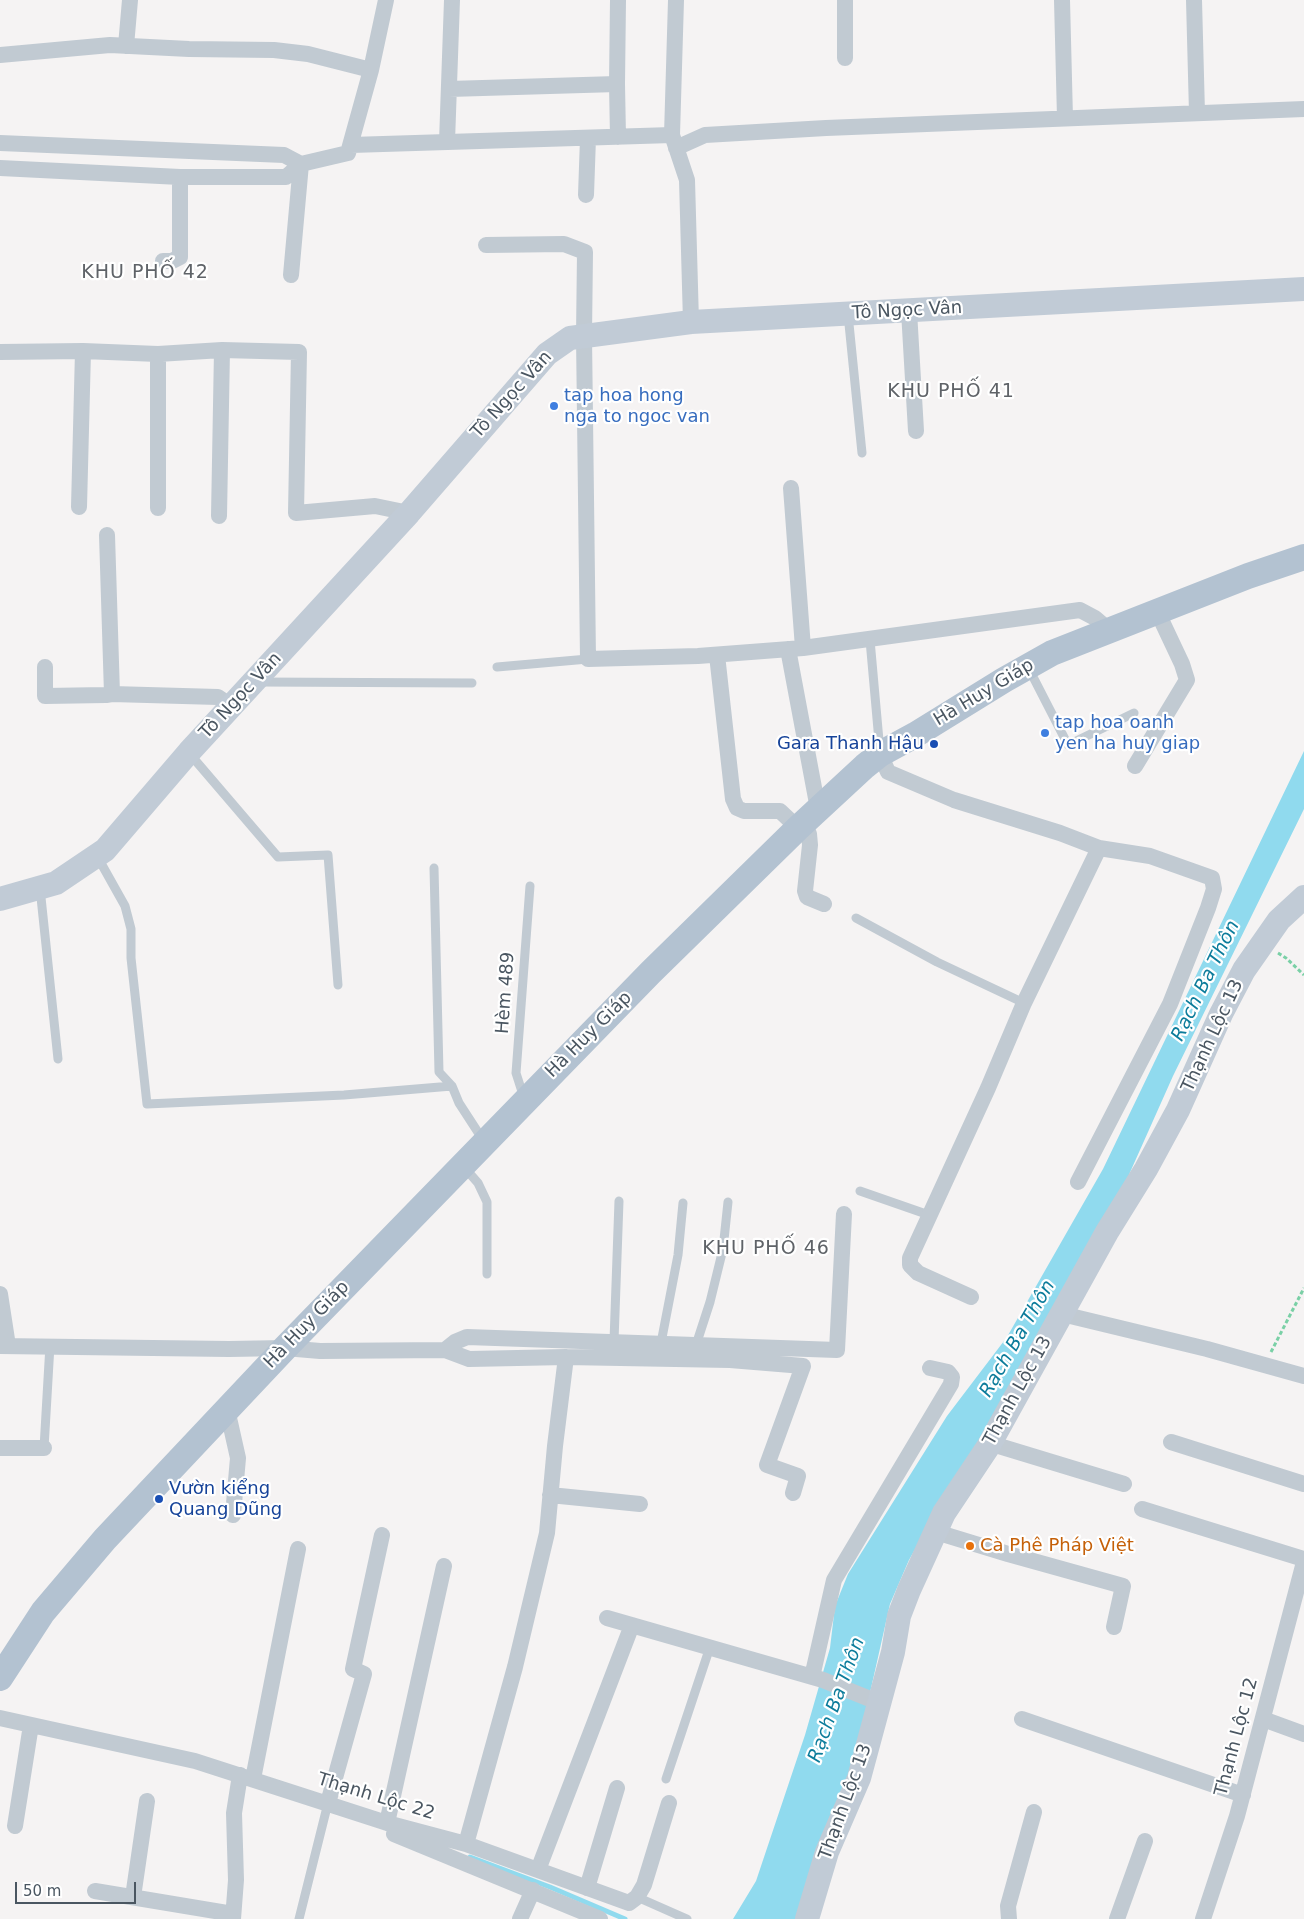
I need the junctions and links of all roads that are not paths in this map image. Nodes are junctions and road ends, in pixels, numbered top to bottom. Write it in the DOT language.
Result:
graph roads {
  1 [pos="130,0"];
  2 [pos="386,0"];
  3 [pos="452,0"];
  4 [pos="618,0"];
  5 [pos="676,0"];
  6 [pos="845,0"];
  7 [pos="1062,0"];
  8 [pos="1194,0"];
  9 [pos="126,46"];
  10 [pos="0,55"];
  11 [pos="845,58"];
  12 [pos="371,70"];
  13 [pos="617,84"];
  14 [pos="450,89"];
  15 [pos="1303,112"];
  16 [pos="1197,113"];
  17 [pos="1065,118"];
  18 [pos="618,137"];
  19 [pos="674,141"];
  20 [pos="447,142"];
  21 [pos="0,143"];
  22 [pos="351,145"];
  23 [pos="587,146"];
  24 [pos="301,164"];
  25 [pos="0,168"];
  26 [pos="180,177"];
  27 [pos="586,195"];
  28 [pos="486,245"];
  29 [pos="162,260"];
  30 [pos="291,275"];
  31 [pos="1304,289"];
  32 [pos="909,311"];
  33 [pos="848,314"];
  34 [pos="691,322"];
  35 [pos="584,336"];
  36 [pos="222,350"];
  37 [pos="84,351"];
  38 [pos="0,352"];
  39 [pos="158,354"];
  40 [pos="916,431"];
  41 [pos="862,453"];
  42 [pos="790,488"];
  43 [pos="79,507"];
  44 [pos="158,508"];
  45 [pos="409,513"];
  46 [pos="219,516"];
  47 [pos="107,535"];
  48 [pos="1304,557"];
  49 [pos="1157,612"];
  50 [pos="1109,630"];
  51 [pos="870,640"];
  52 [pos="796,648"];
  53 [pos="717,655"];
  54 [pos="588,659"];
  55 [pos="1028,666"];
  56 [pos="45,667"];
  57 [pos="497,667"];
  58 [pos="253,682"];
  59 [pos="472,683"];
  60 [pos="112,694"];
  61 [pos="231,706"];
  62 [pos="1134,713"];
  63 [pos="189,752"];
  64 [pos="880,754"];
  65 [pos="1135,766"];
  66 [pos="807,819"];
  67 [pos="1098,848"];
  68 [pos="97,856"];
  69 [pos="434,868"];
  70 [pos="530,886"];
  71 [pos="40,888"];
  72 [pos="1304,897"];
  73 [pos="0,899"];
  74 [pos="824,904"];
  75 [pos="856,918"];
  76 [pos="338,984"];
  77 [pos="1024,1003"];
  78 [pos="58,1059"];
  79 [pos="452,1086"];
  80 [pos="524,1101"];
  81 [pos="485,1142"];
  82 [pos="462,1165"];
  83 [pos="1078,1182"];
  84 [pos="860,1191"];
  85 [pos="619,1201"];
  86 [pos="728,1202"];
  87 [pos="683,1204"];
  88 [pos="844,1214"];
  89 [pos="929,1215"];
  90 [pos="487,1274"];
  91 [pos="0,1294"];
  92 [pos="972,1297"];
  93 [pos="1062,1314"];
  94 [pos="614,1341"];
  95 [pos="661,1343"];
  96 [pos="50,1345"];
  97 [pos="696,1345"];
  98 [pos="4,1346"];
  99 [pos="285,1348"];
  100 [pos="444,1350"];
  101 [pos="566,1357"];
  102 [pos="930,1368"];
  103 [pos="1304,1376"];
  104 [pos="227,1409"];
  105 [pos="1170,1442"];
  106 [pos="990,1443"];
  107 [pos="0,1448"];
  108 [pos="44,1448"];
  109 [pos="1124,1484"];
  110 [pos="1304,1484"];
  111 [pos="793,1493"];
  112 [pos="550,1495"];
  113 [pos="640,1504"];
  114 [pos="1142,1509"];
  115 [pos="233,1515"];
  116 [pos="936,1532"];
  117 [pos="382,1535"];
  118 [pos="298,1548"];
  119 [pos="1304,1561"];
  120 [pos="444,1566"];
  121 [pos="607,1618"];
  122 [pos="632,1625"];
  123 [pos="1114,1627"];
  124 [pos="710,1647"];
  125 [pos="0,1678"];
  126 [pos="817,1678"];
  127 [pos="877,1702"];
  128 [pos="0,1718"];
  129 [pos="1022,1719"];
  130 [pos="1263,1719"];
  131 [pos="31,1725"];
  132 [pos="1304,1734"];
  133 [pos="246,1777"];
  134 [pos="666,1779"];
  135 [pos="617,1788"];
  136 [pos="1243,1796"];
  137 [pos="147,1801"];
  138 [pos="669,1803"];
  139 [pos="327,1806"];
  140 [pos="1034,1812"];
  141 [pos="387,1823"];
  142 [pos="15,1826"];
  143 [pos="1145,1842"];
  144 [pos="466,1844"];
  145 [pos="538,1870"];
  146 [pos="587,1888"];
  147 [pos="533,1890"];
  148 [pos="95,1891"];
  149 [pos="133,1897"];
  150 [pos="637,1897"];
  151 [pos="233,1916"];
  152 [pos="300,1919"];
  153 [pos="520,1919"];
  154 [pos="600,1919"];
  155 [pos="687,1919"];
  156 [pos="807,1919"];
  157 [pos="1009,1919"];
  158 [pos="1117,1919"];
  159 [pos="1203,1919"];
  1 -- 9 [label="street"];
  2 -- 12 [label="street"];
  3 -- 14 [label="street"];
  4 -- 13 [label="street"];
  5 -- 19 [label="street"];
  6 -- 11 [label="street"];
  7 -- 17 [label="street"];
  8 -- 16 [label="street"];
  9 -- 10 [label="street"];
  9 -- 12 [label="street"];
  12 -- 22 [label="street"];
  13 -- 14 [label="street"];
  13 -- 18 [label="street"];
  14 -- 20 [label="street"];
  15 -- 16 [label="street"];
  16 -- 17 [label="street"];
  17 -- 19 [label="street"];
  18 -- 19 [label="street"];
  18 -- 23 [label="street"];
  19 -- 34 [label="street"];
  20 -- 22 [label="street"];
  20 -- 23 [label="street"];
  21 -- 24 [label="street"];
  22 -- 24 [label="street"];
  23 -- 27 [label="street"];
  24 -- 26 [label="street"];
  24 -- 30 [label="street"];
  25 -- 26 [label="street"];
  26 -- 29 [label="street"];
  28 -- 35 [label="street"];
  31 -- 32 [label="street, Tô Ngọc Vân"];
  32 -- 33 [label="street, Tô Ngọc Vân"];
  32 -- 40 [label="street"];
  33 -- 34 [label="street, Tô Ngọc Vân"];
  33 -- 41 [label="lane"];
  34 -- 35 [label="street, Tô Ngọc Vân"];
  35 -- 45 [label="street, Tô Ngọc Vân"];
  35 -- 54 [label="street"];
  36 -- 39 [label="street"];
  36 -- 45 [label="street"];
  36 -- 46 [label="street"];
  37 -- 38 [label="street"];
  37 -- 39 [label="street"];
  37 -- 43 [label="street"];
  39 -- 44 [label="street"];
  42 -- 52 [label="street"];
  45 -- 58 [label="street, Tô Ngọc Vân"];
  47 -- 60 [label="street"];
  48 -- 49 [label="main road, Hà Huy Giáp"];
  49 -- 50 [label="main road, Hà Huy Giáp"];
  49 -- 65 [label="street"];
  50 -- 51 [label="street"];
  50 -- 55 [label="main road, Hà Huy Giáp"];
  51 -- 52 [label="street"];
  51 -- 64 [label="lane"];
  52 -- 53 [label="street"];
  52 -- 66 [label="street"];
  53 -- 54 [label="street"];
  53 -- 66 [label="street"];
  54 -- 57 [label="lane"];
  55 -- 62 [label="lane"];
  55 -- 64 [label="main road, Hà Huy Giáp"];
  56 -- 60 [label="street"];
  58 -- 59 [label="lane"];
  58 -- 61 [label="street, Tô Ngọc Vân"];
  60 -- 61 [label="street"];
  61 -- 63 [label="street, Tô Ngọc Vân"];
  63 -- 68 [label="street, Tô Ngọc Vân"];
  63 -- 76 [label="lane"];
  64 -- 66 [label="main road, Hà Huy Giáp"];
  64 -- 67 [label="street"];
  66 -- 74 [label="street"];
  66 -- 80 [label="main road, Hà Huy Giáp"];
  67 -- 77 [label="street"];
  67 -- 83 [label="street"];
  68 -- 71 [label="street, Tô Ngọc Vân"];
  68 -- 79 [label="lane"];
  69 -- 79 [label="lane"];
  70 -- 80 [label="lane, Hèm 489"];
  71 -- 73 [label="street, Tô Ngọc Vân"];
  71 -- 78 [label="lane"];
  72 -- 93 [label="street, Thạnh Lộc 13"];
  75 -- 77 [label="lane"];
  77 -- 89 [label="street"];
  79 -- 81 [label="lane"];
  80 -- 81 [label="main road, Hà Huy Giáp"];
  81 -- 82 [label="main road, Hà Huy Giáp"];
  82 -- 90 [label="lane"];
  82 -- 99 [label="main road, Hà Huy Giáp"];
  84 -- 89 [label="lane"];
  85 -- 94 [label="lane"];
  86 -- 97 [label="lane"];
  87 -- 95 [label="lane"];
  88 -- 97 [label="street"];
  89 -- 92 [label="street"];
  91 -- 98 [label="street"];
  93 -- 103 [label="street"];
  93 -- 106 [label="street, Thạnh Lộc 13"];
  94 -- 95 [label="street"];
  94 -- 100 [label="street"];
  95 -- 97 [label="street"];
  96 -- 98 [label="street"];
  96 -- 99 [label="street"];
  96 -- 108 [label="lane"];
  99 -- 100 [label="street"];
  99 -- 104 [label="main road, Hà Huy Giáp"];
  100 -- 101 [label="street"];
  101 -- 111 [label="street"];
  101 -- 112 [label="street"];
  102 -- 126 [label="street"];
  104 -- 115 [label="street"];
  104 -- 125 [label="main road, Hà Huy Giáp"];
  105 -- 110 [label="street"];
  106 -- 109 [label="street"];
  106 -- 116 [label="street, Thạnh Lộc 13"];
  107 -- 108 [label="street"];
  112 -- 113 [label="street"];
  112 -- 144 [label="street"];
  114 -- 119 [label="street"];
  116 -- 123 [label="street"];
  116 -- 127 [label="street, Thạnh Lộc 13"];
  117 -- 139 [label="street"];
  118 -- 133 [label="street"];
  119 -- 130 [label="street, Thạnh Lộc 12"];
  120 -- 141 [label="street"];
  121 -- 122 [label="street"];
  122 -- 124 [label="street"];
  122 -- 145 [label="street"];
  124 -- 126 [label="street"];
  124 -- 134 [label="lane"];
  126 -- 127 [label="street"];
  127 -- 156 [label="street, Thạnh Lộc 13"];
  128 -- 131 [label="street, Thạnh Lộc 22"];
  129 -- 136 [label="street"];
  130 -- 132 [label="street"];
  130 -- 136 [label="street, Thạnh Lộc 12"];
  131 -- 133 [label="street, Thạnh Lộc 22"];
  131 -- 142 [label="street"];
  133 -- 139 [label="street, Thạnh Lộc 22"];
  133 -- 151 [label="street"];
  135 -- 146 [label="street"];
  136 -- 159 [label="street, Thạnh Lộc 12"];
  137 -- 149 [label="street"];
  138 -- 150 [label="street"];
  139 -- 141 [label="street, Thạnh Lộc 22"];
  139 -- 147 [label="street, Thạnh Lộc 22"];
  139 -- 152 [label="lane"];
  140 -- 157 [label="street"];
  141 -- 144 [label="street, Thạnh Lộc 22"];
  143 -- 158 [label="street"];
  144 -- 145 [label="street, Thạnh Lộc 22"];
  145 -- 146 [label="street, Thạnh Lộc 22"];
  146 -- 150 [label="street, Thạnh Lộc 22"];
  147 -- 153 [label="street"];
  147 -- 154 [label="street, Thạnh Lộc 22"];
  148 -- 149 [label="street"];
  149 -- 151 [label="street"];
  150 -- 155 [label="lane"];
}
